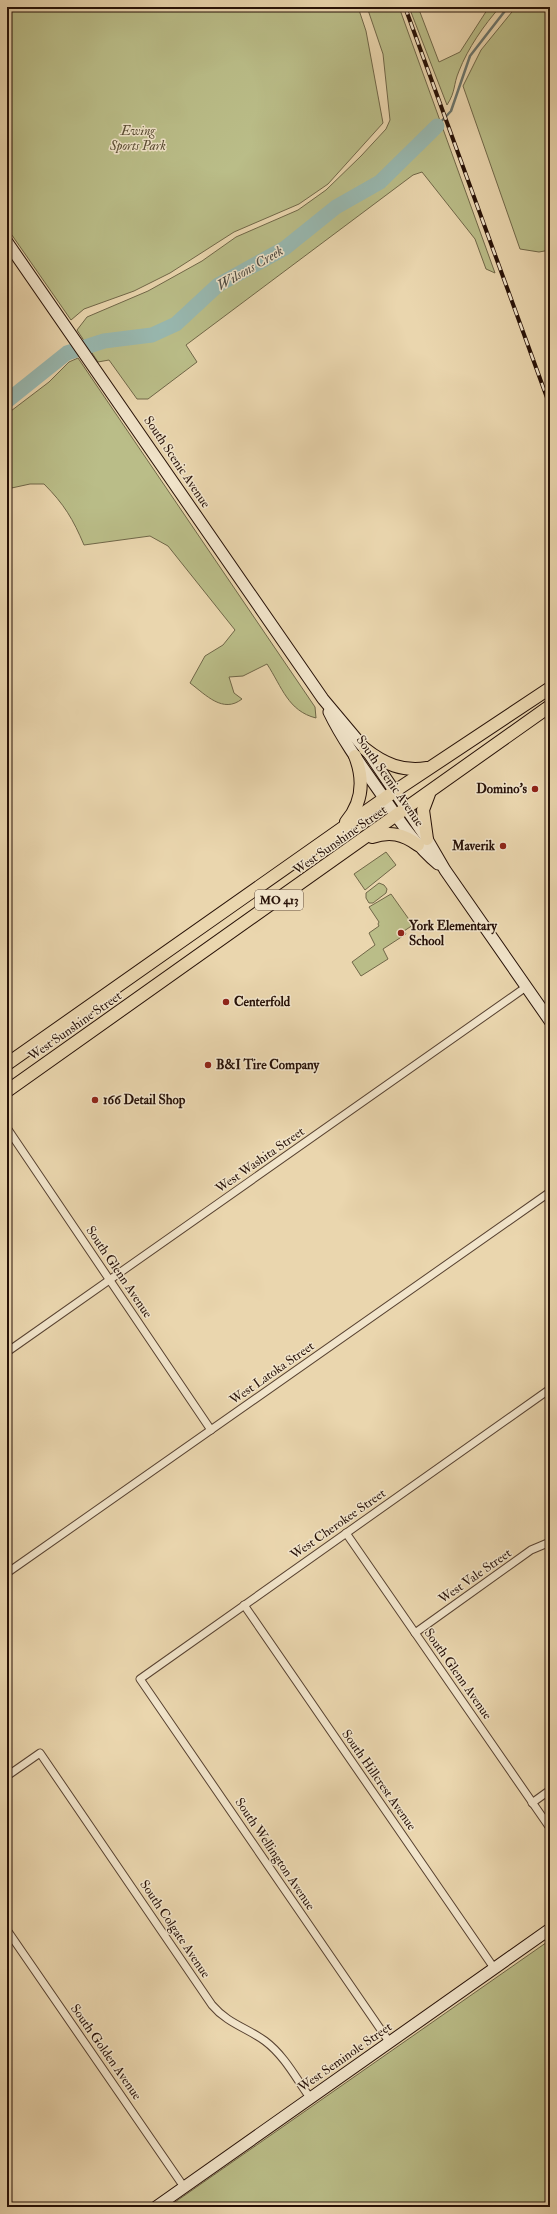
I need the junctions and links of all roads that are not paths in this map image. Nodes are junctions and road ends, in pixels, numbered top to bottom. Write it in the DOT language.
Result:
graph roads {
  1 [pos="7,242"];
  2 [pos="550,688"];
  3 [pos="323,699"];
  4 [pos="550,706"];
  5 [pos="365,749"];
  6 [pos="355,756"];
  7 [pos="430,768"];
  8 [pos="434,790"];
  9 [pos="395,791"];
  10 [pos="384,798"];
  11 [pos="408,809"];
  12 [pos="397,816"];
  13 [pos="340,830"];
  14 [pos="364,840"];
  15 [pos="422,842"];
  16 [pos="526,986"];
  17 [pos="550,1021"];
  18 [pos="7,1064"];
  19 [pos="7,1091"];
  20 [pos="7,1128"];
  21 [pos="550,1192"];
  22 [pos="111,1280"];
  23 [pos="7,1352"];
  24 [pos="550,1389"];
  25 [pos="211,1430"];
  26 [pos="346,1533"];
  27 [pos="550,1542"];
  28 [pos="7,1573"];
  29 [pos="244,1605"];
  30 [pos="415,1633"];
  31 [pos="140,1679"];
  32 [pos="7,1776"];
  33 [pos="550,1790"];
  34 [pos="532,1803"];
  35 [pos="550,1828"];
  36 [pos="550,1929"];
  37 [pos="7,1930"];
  38 [pos="494,1968"];
  39 [pos="390,2043"];
  40 [pos="311,2099"];
  41 [pos="184,2188"];
  42 [pos="156,2207"];
  1 -- 3 [label="main road, South Scenic Avenue"];
  2 -- 7 [label="main road, West Sunshine Street / MO 413"];
  3 -- 5 [label="main road, South Scenic Avenue"];
  3 -- 6 [label="main road, South Scenic Avenue"];
  4 -- 8 [label="main road, West Sunshine Street / MO 413"];
  5 -- 7 [label="main road"];
  5 -- 9 [label="main road, South Scenic Avenue"];
  6 -- 10 [label="main road, South Scenic Avenue"];
  6 -- 13 [label="main road"];
  7 -- 9 [label="main road, West Sunshine Street / MO 413"];
  8 -- 11 [label="main road, West Sunshine Street / MO 413"];
  8 -- 15 [label="main road"];
  9 -- 10 [label="main road, West Sunshine Street / MO 413"];
  9 -- 11 [label="main road, South Scenic Avenue"];
  10 -- 12 [label="main road, South Scenic Avenue"];
  10 -- 13 [label="main road, West Sunshine Street / MO 413"];
  11 -- 12 [label="main road, West Sunshine Street / MO 413"];
  11 -- 15 [label="main road, South Scenic Avenue"];
  12 -- 14 [label="main road, West Sunshine Street / MO 413"];
  12 -- 15 [label="main road, South Scenic Avenue"];
  13 -- 18 [label="main road, West Sunshine Street / MO 413"];
  14 -- 15 [label="main road"];
  14 -- 19 [label="main road, West Sunshine Street / MO 413"];
  15 -- 16 [label="main road, South Scenic Avenue"];
  16 -- 17 [label="main road, South Scenic Avenue"];
  16 -- 22 [label="street, West Washita Street"];
  20 -- 22 [label="street, South Glenn Avenue"];
  21 -- 25 [label="street, West Latoka Street"];
  22 -- 23 [label="street, West Washita Street"];
  22 -- 25 [label="street, South Glenn Avenue"];
  24 -- 26 [label="street, West Cherokee Street"];
  25 -- 28 [label="street, West Latoka Street"];
  26 -- 29 [label="street, West Cherokee Street"];
  26 -- 30 [label="street, South Glenn Avenue"];
  27 -- 30 [label="street, West Vale Street"];
  29 -- 31 [label="street, West Cherokee Street"];
  29 -- 38 [label="street, South Hillcrest Avenue"];
  30 -- 34 [label="street, South Glenn Avenue"];
  31 -- 39 [label="street, South Wellington Avenue"];
  32 -- 40 [label="street, South Colgate Avenue"];
  33 -- 34 [label="street"];
  34 -- 35 [label="street, South Glenn Avenue"];
  36 -- 38 [label="main road, West Seminole Street"];
  37 -- 41 [label="street, South Golden Avenue"];
  38 -- 39 [label="main road, West Seminole Street"];
  39 -- 40 [label="main road, West Seminole Street"];
  40 -- 41 [label="main road, West Seminole Street"];
  41 -- 42 [label="main road, West Seminole Street"];
}
